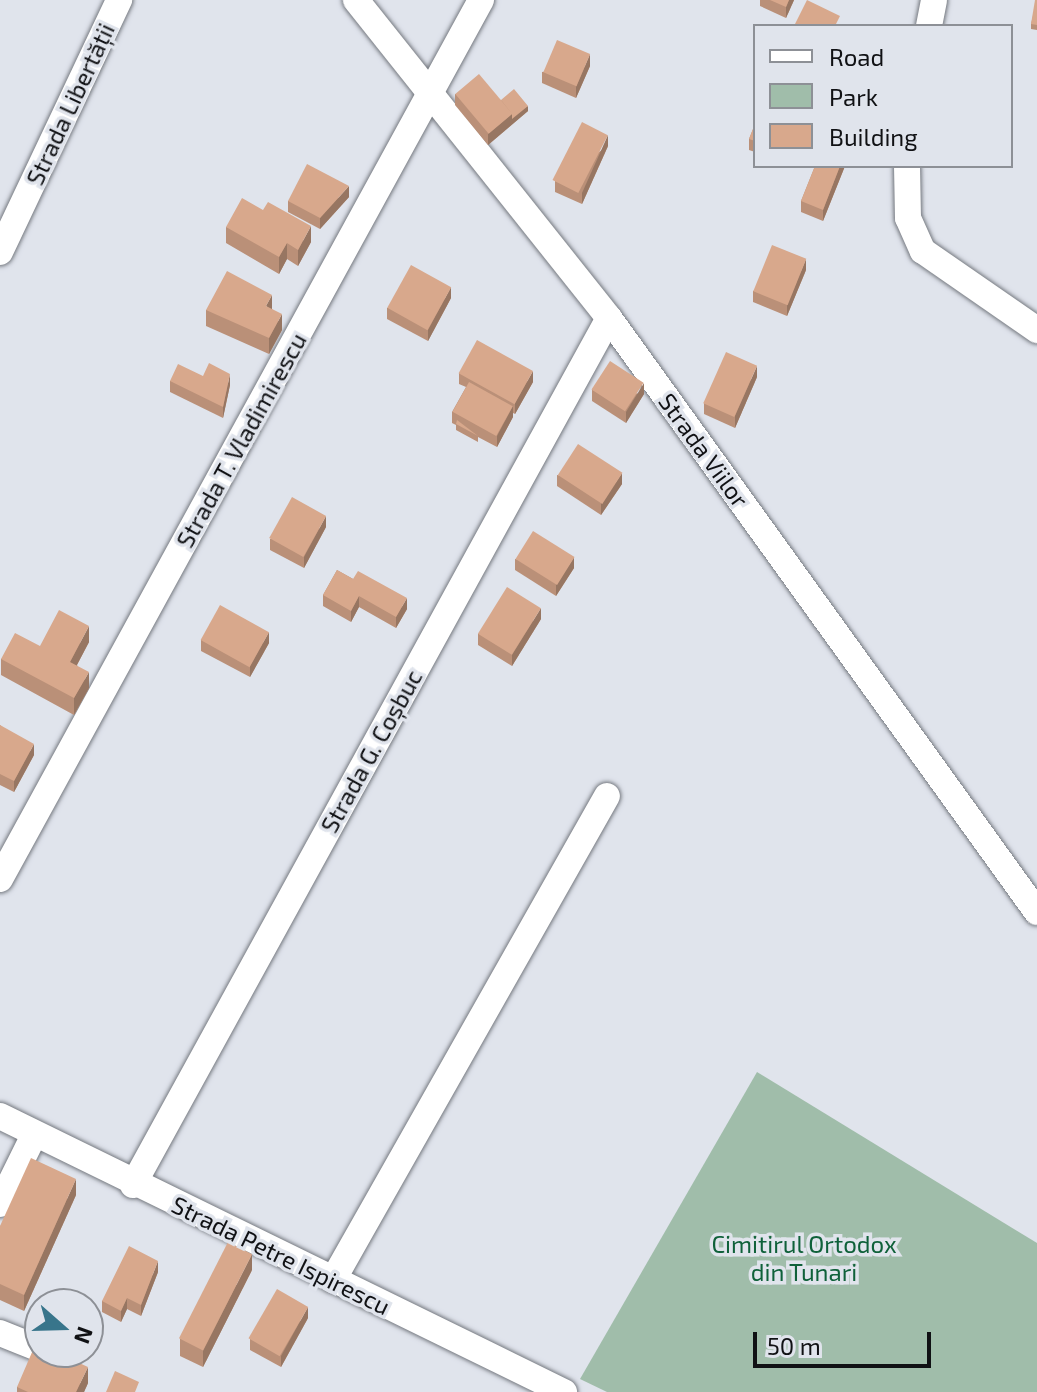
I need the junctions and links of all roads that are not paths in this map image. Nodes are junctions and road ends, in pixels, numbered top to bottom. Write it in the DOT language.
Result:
graph roads {
  1 [pos="119,0"];
  2 [pos="356,0"];
  3 [pos="481,0"];
  4 [pos="934,0"];
  5 [pos="929,24"];
  6 [pos="433,90"];
  7 [pos="907,168"];
  8 [pos="0,252"];
  9 [pos="609,318"];
  10 [pos="1037,330"];
  11 [pos="607,796"];
  12 [pos="0,879"];
  13 [pos="1037,912"];
  14 [pos="0,1116"];
  15 [pos="34,1135"];
  16 [pos="133,1185"];
  17 [pos="0,1204"];
  18 [pos="333,1280"];
  19 [pos="0,1333"];
  20 [pos="24,1343"];
  21 [pos="527,1373"];
  22 [pos="507,1392"];
  23 [pos="564,1392"];
  1 -- 8 [label="street, Strada Libertății"];
  2 -- 6 [label="street, Strada Viilor"];
  3 -- 6 [label="street, Strada T. Vladimirescu"];
  4 -- 5 [label="street"];
  6 -- 9 [label="street, Strada Viilor"];
  6 -- 12 [label="street, Strada T. Vladimirescu"];
  7 -- 10 [label="street"];
  9 -- 13 [label="street, Strada Viilor"];
  9 -- 16 [label="street, Strada G. Coșbuc"];
  11 -- 18 [label="street"];
  14 -- 15 [label="street, Strada Petre Ispirescu"];
  15 -- 16 [label="street, Strada Petre Ispirescu"];
  15 -- 17 [label="street"];
  16 -- 18 [label="street, Strada Petre Ispirescu"];
  18 -- 21 [label="street, Strada Petre Ispirescu"];
  19 -- 20 [label="street"];
  21 -- 22 [label="street"];
  21 -- 23 [label="street, Strada Petre Ispirescu"];
}
